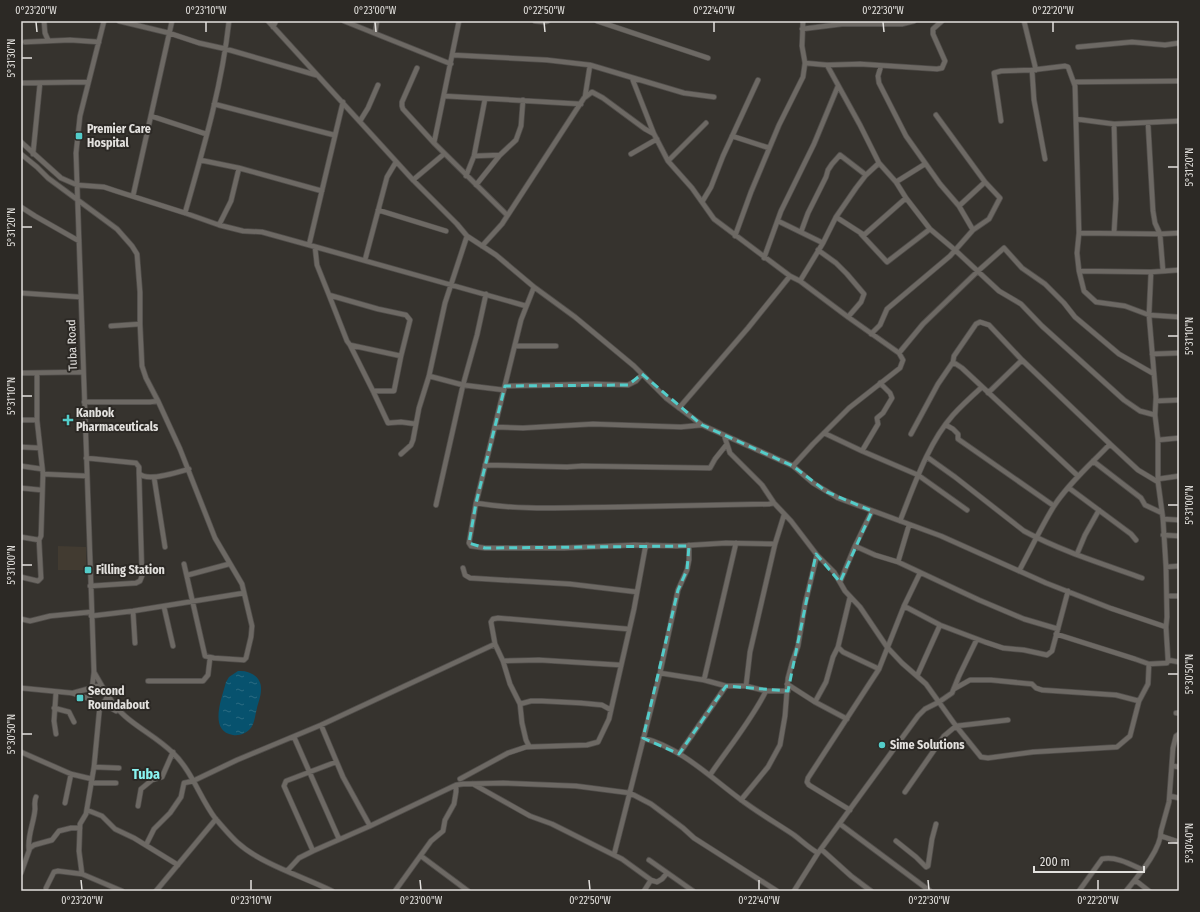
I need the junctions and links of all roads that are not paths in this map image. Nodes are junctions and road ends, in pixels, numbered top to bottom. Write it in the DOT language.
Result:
graph roads {
  1 [pos="44,21"];
  2 [pos="104,21"];
  3 [pos="119,21"];
  4 [pos="172,21"];
  5 [pos="229,21"];
  6 [pos="268,21"];
  7 [pos="276,21"];
  8 [pos="344,21"];
  9 [pos="377,21"];
  10 [pos="459,21"];
  11 [pos="535,21"];
  12 [pos="548,21"];
  13 [pos="597,21"];
  14 [pos="803,21"];
  15 [pos="914,21"];
  16 [pos="942,21"];
  17 [pos="1024,21"];
  18 [pos="837,23"];
  19 [pos="273,27"];
  20 [pos="802,29"];
  21 [pos="169,33"];
  22 [pos="375,33"];
  23 [pos="48,40"];
  24 [pos="25,42"];
  25 [pos="99,42"];
  26 [pos="1179,43"];
  27 [pos="1078,47"];
  28 [pos="226,49"];
  29 [pos="453,55"];
  30 [pos="708,58"];
  31 [pos="805,63"];
  32 [pos="451,64"];
  33 [pos="590,65"];
  34 [pos="827,65"];
  35 [pos="881,66"];
  36 [pos="417,68"];
  37 [pos="1034,70"];
  38 [pos="317,75"];
  39 [pos="632,78"];
  40 [pos="758,80"];
  41 [pos="1179,81"];
  42 [pos="88,82"];
  43 [pos="1074,82"];
  44 [pos="21,83"];
  45 [pos="40,83"];
  46 [pos="378,85"];
  47 [pos="838,86"];
  48 [pos="444,96"];
  49 [pos="714,97"];
  50 [pos="584,98"];
  51 [pos="484,99"];
  52 [pos="523,100"];
  53 [pos="343,102"];
  54 [pos="214,104"];
  55 [pos="581,104"];
  56 [pos="936,115"];
  57 [pos="151,116"];
  58 [pos="1076,119"];
  59 [pos="360,121"];
  60 [pos="1001,121"];
  61 [pos="1179,121"];
  62 [pos="706,123"];
  63 [pos="1148,123"];
  64 [pos="1114,124"];
  65 [pos="206,134"];
  66 [pos="654,134"];
  67 [pos="334,135"];
  68 [pos="732,136"];
  69 [pos="657,139"];
  70 [pos="21,142"];
  71 [pos="434,144"];
  72 [pos="770,148"];
  73 [pos="21,154"];
  74 [pos="33,154"];
  75 [pos="444,154"];
  76 [pos="631,154"];
  77 [pos="500,155"];
  78 [pos="474,156"];
  79 [pos="1045,159"];
  80 [pos="200,160"];
  81 [pos="668,161"];
  82 [pos="396,162"];
  83 [pos="879,163"];
  84 [pos="925,164"];
  85 [pos="239,168"];
  86 [pos="866,175"];
  87 [pos="466,176"];
  88 [pos="413,180"];
  89 [pos="896,182"];
  90 [pos="985,182"];
  91 [pos="77,185"];
  92 [pos="476,185"];
  93 [pos="322,191"];
  94 [pos="133,196"];
  95 [pos="906,198"];
  96 [pos="77,199"];
  97 [pos="702,202"];
  98 [pos="958,206"];
  99 [pos="21,207"];
  100 [pos="378,210"];
  101 [pos="185,213"];
  102 [pos="507,215"];
  103 [pos="836,217"];
  104 [pos="778,221"];
  105 [pos="219,225"];
  106 [pos="930,229"];
  107 [pos="973,230"];
  108 [pos="446,231"];
  109 [pos="801,232"];
  110 [pos="1079,233"];
  111 [pos="1114,233"];
  112 [pos="1179,233"];
  113 [pos="861,234"];
  114 [pos="1160,234"];
  115 [pos="467,236"];
  116 [pos="735,236"];
  117 [pos="79,241"];
  118 [pos="823,243"];
  119 [pos="309,244"];
  120 [pos="482,246"];
  121 [pos="315,247"];
  122 [pos="818,250"];
  123 [pos="955,250"];
  124 [pos="764,258"];
  125 [pos="365,260"];
  126 [pos="1179,270"];
  127 [pos="978,271"];
  128 [pos="1079,271"];
  129 [pos="1163,271"];
  130 [pos="1151,272"];
  131 [pos="790,276"];
  132 [pos="800,281"];
  133 [pos="451,286"];
  134 [pos="534,287"];
  135 [pos="21,293"];
  136 [pos="486,294"];
  137 [pos="329,295"];
  138 [pos="80,297"];
  139 [pos="526,306"];
  140 [pos="1148,315"];
  141 [pos="1179,316"];
  142 [pos="848,317"];
  143 [pos="140,324"];
  144 [pos="111,326"];
  145 [pos="872,334"];
  146 [pos="350,345"];
  147 [pos="516,346"];
  148 [pos="556,346"];
  149 [pos="1179,353"];
  150 [pos="900,354"];
  151 [pos="1152,354"];
  152 [pos="400,356"];
  153 [pos="1022,360"];
  154 [pos="953,362"];
  155 [pos="83,372"];
  156 [pos="21,373"];
  157 [pos="37,373"];
  158 [pos="642,374"];
  159 [pos="1154,374"];
  160 [pos="429,376"];
  161 [pos="880,383"];
  162 [pos="463,385"];
  163 [pos="982,387"];
  164 [pos="504,388"];
  165 [pos="373,391"];
  166 [pos="988,393"];
  167 [pos="1156,400"];
  168 [pos="1179,400"];
  169 [pos="158,401"];
  170 [pos="84,402"];
  171 [pos="679,408"];
  172 [pos="1155,415"];
  173 [pos="21,420"];
  174 [pos="37,420"];
  175 [pos="416,424"];
  176 [pos="702,425"];
  177 [pos="946,425"];
  178 [pos="495,427"];
  179 [pos="824,433"];
  180 [pos="911,434"];
  181 [pos="724,436"];
  182 [pos="1179,438"];
  183 [pos="1158,440"];
  184 [pos="727,444"];
  185 [pos="1110,444"];
  186 [pos="21,447"];
  187 [pos="40,448"];
  188 [pos="862,451"];
  189 [pos="400,454"];
  190 [pos="927,457"];
  191 [pos="86,458"];
  192 [pos="1093,461"];
  193 [pos="485,465"];
  194 [pos="21,466"];
  195 [pos="793,466"];
  196 [pos="189,469"];
  197 [pos="42,472"];
  198 [pos="139,473"];
  199 [pos="918,475"];
  200 [pos="87,476"];
  201 [pos="1078,476"];
  202 [pos="1179,476"];
  203 [pos="154,477"];
  204 [pos="1158,480"];
  205 [pos="21,488"];
  206 [pos="1069,488"];
  207 [pos="41,490"];
  208 [pos="476,503"];
  209 [pos="774,503"];
  210 [pos="436,506"];
  211 [pos="1054,506"];
  212 [pos="967,510"];
  213 [pos="1099,510"];
  214 [pos="872,511"];
  215 [pos="1162,513"];
  216 [pos="784,515"];
  217 [pos="1163,520"];
  218 [pos="1179,520"];
  219 [pos="900,521"];
  220 [pos="909,524"];
  221 [pos="1163,535"];
  222 [pos="1179,536"];
  223 [pos="21,537"];
  224 [pos="1036,538"];
  225 [pos="39,540"];
  226 [pos="1136,540"];
  227 [pos="736,543"];
  228 [pos="776,544"];
  229 [pos="647,545"];
  230 [pos="689,546"];
  231 [pos="855,546"];
  232 [pos="165,547"];
  233 [pos="1077,554"];
  234 [pos="817,555"];
  235 [pos="898,562"];
  236 [pos="184,564"];
  237 [pos="229,564"];
  238 [pos="1179,566"];
  239 [pos="1166,567"];
  240 [pos="463,568"];
  241 [pos="1019,571"];
  242 [pos="920,573"];
  243 [pos="188,575"];
  244 [pos="21,577"];
  245 [pos="1142,578"];
  246 [pos="840,582"];
  247 [pos="90,586"];
  248 [pos="1068,591"];
  249 [pos="637,592"];
  250 [pos="244,593"];
  251 [pos="1167,596"];
  252 [pos="1179,596"];
  253 [pos="850,597"];
  254 [pos="193,601"];
  255 [pos="904,606"];
  256 [pos="164,607"];
  257 [pos="134,611"];
  258 [pos="91,614"];
  259 [pos="21,619"];
  260 [pos="940,625"];
  261 [pos="1166,627"];
  262 [pos="628,629"];
  263 [pos="1057,632"];
  264 [pos="977,639"];
  265 [pos="136,643"];
  266 [pos="495,644"];
  267 [pos="173,646"];
  268 [pos="838,647"];
  269 [pos="887,647"];
  270 [pos="210,658"];
  271 [pos="1168,660"];
  272 [pos="503,661"];
  273 [pos="1179,662"];
  274 [pos="1149,664"];
  275 [pos="620,665"];
  276 [pos="879,669"];
  277 [pos="94,672"];
  278 [pos="660,673"];
  279 [pos="917,676"];
  280 [pos="704,680"];
  281 [pos="148,681"];
  282 [pos="788,684"];
  283 [pos="102,686"];
  284 [pos="726,686"];
  285 [pos="746,686"];
  286 [pos="21,688"];
  287 [pos="92,688"];
  288 [pos="954,689"];
  289 [pos="766,690"];
  290 [pos="788,691"];
  291 [pos="56,692"];
  292 [pos="72,693"];
  293 [pos="108,695"];
  294 [pos="90,699"];
  295 [pos="1139,701"];
  296 [pos="815,702"];
  297 [pos="939,702"];
  298 [pos="101,704"];
  299 [pos="520,704"];
  300 [pos="54,708"];
  301 [pos="611,710"];
  302 [pos="120,713"];
  303 [pos="847,719"];
  304 [pos="1008,720"];
  305 [pos="74,722"];
  306 [pos="321,725"];
  307 [pos="956,726"];
  308 [pos="56,734"];
  309 [pos="1179,734"];
  310 [pos="294,737"];
  311 [pos="643,738"];
  312 [pos="530,746"];
  313 [pos="21,752"];
  314 [pos="173,752"];
  315 [pos="679,754"];
  316 [pos="336,762"];
  317 [pos="1173,766"];
  318 [pos="94,767"];
  319 [pos="1179,767"];
  320 [pos="119,768"];
  321 [pos="310,772"];
  322 [pos="71,774"];
  323 [pos="710,775"];
  324 [pos="460,779"];
  325 [pos="92,781"];
  326 [pos="193,781"];
  327 [pos="116,783"];
  328 [pos="473,784"];
  329 [pos="456,785"];
  330 [pos="905,792"];
  331 [pos="630,793"];
  332 [pos="1170,796"];
  333 [pos="36,797"];
  334 [pos="1179,798"];
  335 [pos="740,800"];
  336 [pos="65,803"];
  337 [pos="138,806"];
  338 [pos="87,810"];
  339 [pos="850,810"];
  340 [pos="216,819"];
  341 [pos="840,824"];
  342 [pos="936,824"];
  343 [pos="370,826"];
  344 [pos="80,828"];
  345 [pos="1161,836"];
  346 [pos="339,839"];
  347 [pos="896,841"];
  348 [pos="1179,842"];
  349 [pos="146,845"];
  350 [pos="29,850"];
  351 [pos="313,851"];
  352 [pos="819,851"];
  353 [pos="614,855"];
  354 [pos="421,856"];
  355 [pos="649,860"];
  356 [pos="178,865"];
  357 [pos="1143,870"];
  358 [pos="287,871"];
  359 [pos="21,873"];
  360 [pos="667,873"];
  361 [pos="82,874"];
  362 [pos="651,880"];
  363 [pos="1135,880"];
  364 [pos="46,888"];
  365 [pos="689,890"];
  366 [pos="122,891"];
  367 [pos="156,891"];
  368 [pos="332,891"];
  369 [pos="395,891"];
  370 [pos="468,891"];
  371 [pos="644,891"];
  372 [pos="777,891"];
  373 [pos="794,891"];
  374 [pos="871,891"];
  375 [pos="930,891"];
  376 [pos="1080,891"];
  377 [pos="1126,891"];
  378 [pos="1149,891"];
  1 -- 23 [label="street"];
  2 -- 25 [label="street, Tuba Road"];
  3 -- 21 [label="street"];
  4 -- 21 [label="street"];
  5 -- 28 [label="street"];
  6 -- 19 [label="street"];
  7 -- 19 [label="street"];
  8 -- 22 [label="street"];
  9 -- 22 [label="street"];
  10 -- 29 [label="street"];
  11 -- 12 [label="street"];
  13 -- 30 [label="street"];
  14 -- 20 [label="street"];
  15 -- 18 [label="street"];
  16 -- 35 [label="street"];
  17 -- 37 [label="street"];
  18 -- 20 [label="street"];
  19 -- 38 [label="street"];
  20 -- 31 [label="street"];
  21 -- 28 [label="street"];
  21 -- 57 [label="street"];
  22 -- 32 [label="street"];
  23 -- 24 [label="street"];
  23 -- 25 [label="street"];
  25 -- 42 [label="street, Tuba Road"];
  26 -- 27 [label="street"];
  28 -- 38 [label="street"];
  28 -- 54 [label="street"];
  29 -- 32 [label="street"];
  29 -- 33 [label="street"];
  31 -- 34 [label="street"];
  31 -- 72 [label="street"];
  32 -- 48 [label="street"];
  33 -- 39 [label="street"];
  33 -- 50 [label="street"];
  34 -- 35 [label="street"];
  34 -- 47 [label="street"];
  35 -- 84 [label="street"];
  36 -- 71 [label="street"];
  37 -- 43 [label="street"];
  37 -- 60 [label="street"];
  37 -- 79 [label="street"];
  38 -- 53 [label="street"];
  39 -- 49 [label="street"];
  39 -- 66 [label="street"];
  40 -- 68 [label="street"];
  41 -- 43 [label="street"];
  42 -- 45 [label="street"];
  42 -- 91 [label="street, Tuba Road"];
  43 -- 58 [label="street"];
  44 -- 45 [label="street"];
  45 -- 74 [label="street"];
  46 -- 59 [label="street"];
  47 -- 83 [label="street"];
  47 -- 104 [label="street"];
  48 -- 51 [label="street"];
  48 -- 71 [label="street"];
  50 -- 55 [label="street"];
  50 -- 66 [label="street"];
  51 -- 52 [label="street"];
  51 -- 78 [label="street"];
  52 -- 55 [label="street"];
  52 -- 77 [label="street"];
  53 -- 59 [label="street"];
  53 -- 67 [label="street"];
  54 -- 65 [label="street"];
  54 -- 67 [label="street"];
  55 -- 102 [label="street"];
  56 -- 90 [label="street"];
  57 -- 65 [label="street"];
  57 -- 94 [label="street"];
  58 -- 64 [label="street"];
  58 -- 110 [label="street"];
  59 -- 82 [label="street"];
  61 -- 63 [label="street"];
  62 -- 81 [label="street"];
  63 -- 64 [label="street"];
  63 -- 114 [label="street"];
  64 -- 111 [label="street"];
  65 -- 80 [label="street"];
  66 -- 69 [label="street"];
  67 -- 93 [label="street"];
  68 -- 72 [label="street"];
  68 -- 97 [label="street"];
  69 -- 76 [label="street"];
  69 -- 81 [label="street"];
  70 -- 74 [label="street"];
  71 -- 75 [label="street"];
  72 -- 116 [label="street"];
  73 -- 96 [label="street"];
  74 -- 91 [label="street"];
  75 -- 87 [label="street"];
  75 -- 88 [label="street"];
  77 -- 78 [label="street"];
  77 -- 92 [label="street"];
  78 -- 87 [label="street"];
  80 -- 85 [label="street"];
  80 -- 101 [label="street"];
  81 -- 97 [label="street"];
  82 -- 88 [label="street"];
  82 -- 100 [label="street"];
  83 -- 86 [label="street"];
  83 -- 89 [label="street"];
  84 -- 89 [label="street"];
  84 -- 98 [label="street"];
  85 -- 93 [label="street"];
  85 -- 105 [label="street"];
  86 -- 103 [label="street"];
  86 -- 109 [label="street"];
  87 -- 92 [label="street"];
  88 -- 115 [label="street"];
  89 -- 95 [label="street"];
  90 -- 98 [label="street"];
  90 -- 107 [label="street"];
  91 -- 94 [label="street"];
  91 -- 96 [label="street, Tuba Road"];
  92 -- 102 [label="street"];
  93 -- 119 [label="street"];
  94 -- 101 [label="street"];
  95 -- 106 [label="street"];
  95 -- 113 [label="street"];
  96 -- 117 [label="street, Tuba Road"];
  96 -- 143 [label="street"];
  97 -- 116 [label="street"];
  98 -- 107 [label="street"];
  99 -- 117 [label="street"];
  100 -- 108 [label="street"];
  100 -- 125 [label="street"];
  101 -- 105 [label="street"];
  102 -- 120 [label="street"];
  103 -- 113 [label="street"];
  103 -- 118 [label="street"];
  104 -- 109 [label="street"];
  104 -- 124 [label="street"];
  105 -- 119 [label="street"];
  106 -- 113 [label="street"];
  106 -- 123 [label="street"];
  107 -- 123 [label="street"];
  109 -- 118 [label="street"];
  110 -- 111 [label="street"];
  110 -- 128 [label="street"];
  111 -- 114 [label="street"];
  112 -- 114 [label="street"];
  114 -- 129 [label="street"];
  115 -- 120 [label="street"];
  115 -- 133 [label="street"];
  116 -- 124 [label="street"];
  117 -- 138 [label="street, Tuba Road"];
  118 -- 122 [label="street"];
  119 -- 121 [label="street"];
  120 -- 134 [label="street"];
  121 -- 125 [label="street"];
  121 -- 137 [label="street"];
  122 -- 132 [label="street"];
  122 -- 142 [label="street"];
  123 -- 127 [label="street"];
  123 -- 145 [label="street"];
  124 -- 131 [label="street"];
  125 -- 133 [label="street"];
  126 -- 129 [label="street"];
  127 -- 150 [label="street"];
  127 -- 159 [label="street"];
  127 -- 172 [label="street"];
  128 -- 130 [label="street"];
  128 -- 140 [label="street"];
  129 -- 130 [label="street"];
  130 -- 140 [label="street"];
  131 -- 132 [label="street"];
  131 -- 171 [label="street"];
  132 -- 142 [label="street"];
  133 -- 136 [label="street"];
  133 -- 160 [label="street"];
  134 -- 139 [label="street"];
  134 -- 158 [label="street"];
  135 -- 138 [label="street"];
  136 -- 139 [label="street"];
  136 -- 162 [label="street"];
  137 -- 146 [label="street"];
  137 -- 152 [label="street"];
  138 -- 155 [label="street, Tuba Road"];
  139 -- 147 [label="street"];
  140 -- 141 [label="street"];
  140 -- 151 [label="street"];
  142 -- 145 [label="street"];
  143 -- 144 [label="street"];
  143 -- 169 [label="street"];
  145 -- 150 [label="street"];
  146 -- 152 [label="street"];
  146 -- 165 [label="street"];
  147 -- 148 [label="street"];
  147 -- 164 [label="street"];
  149 -- 151 [label="street"];
  150 -- 161 [label="street"];
  151 -- 159 [label="street"];
  152 -- 165 [label="street"];
  153 -- 154 [label="street"];
  153 -- 166 [label="street"];
  153 -- 185 [label="street"];
  154 -- 163 [label="street"];
  154 -- 180 [label="street"];
  155 -- 157 [label="street"];
  155 -- 170 [label="street, Tuba Road"];
  156 -- 157 [label="street"];
  157 -- 174 [label="street"];
  158 -- 164 [label="street"];
  158 -- 171 [label="street"];
  159 -- 167 [label="street"];
  160 -- 162 [label="street"];
  160 -- 175 [label="street"];
  161 -- 179 [label="street"];
  161 -- 188 [label="street"];
  162 -- 164 [label="street"];
  162 -- 210 [label="street"];
  163 -- 166 [label="street"];
  163 -- 177 [label="street"];
  164 -- 178 [label="street"];
  165 -- 175 [label="street"];
  166 -- 201 [label="street"];
  167 -- 168 [label="street"];
  167 -- 172 [label="street"];
  169 -- 170 [label="street"];
  169 -- 196 [label="street"];
  170 -- 191 [label="street, Tuba Road"];
  171 -- 176 [label="street"];
  172 -- 183 [label="street"];
  173 -- 174 [label="street"];
  174 -- 187 [label="street"];
  175 -- 189 [label="street"];
  176 -- 178 [label="street"];
  176 -- 181 [label="street"];
  177 -- 190 [label="street"];
  177 -- 211 [label="street"];
  178 -- 193 [label="street"];
  179 -- 188 [label="street"];
  179 -- 195 [label="street"];
  181 -- 184 [label="street"];
  181 -- 195 [label="street"];
  182 -- 183 [label="street"];
  183 -- 204 [label="street"];
  184 -- 193 [label="street"];
  184 -- 209 [label="street"];
  185 -- 192 [label="street"];
  185 -- 204 [label="street"];
  186 -- 187 [label="street"];
  187 -- 197 [label="street"];
  188 -- 199 [label="street"];
  190 -- 199 [label="street"];
  190 -- 224 [label="street"];
  191 -- 198 [label="street"];
  191 -- 200 [label="street, Tuba Road"];
  192 -- 201 [label="street"];
  192 -- 215 [label="street"];
  193 -- 208 [label="street"];
  194 -- 197 [label="street"];
  195 -- 214 [label="street"];
  196 -- 203 [label="street"];
  196 -- 237 [label="street"];
  197 -- 200 [label="street"];
  197 -- 207 [label="street"];
  198 -- 203 [label="street"];
  198 -- 247 [label="street"];
  199 -- 212 [label="street"];
  199 -- 219 [label="street"];
  200 -- 247 [label="street, Tuba Road"];
  201 -- 206 [label="street"];
  202 -- 204 [label="street"];
  203 -- 232 [label="street"];
  204 -- 215 [label="street"];
  205 -- 207 [label="street"];
  206 -- 211 [label="street"];
  206 -- 213 [label="street"];
  207 -- 225 [label="street"];
  208 -- 209 [label="street"];
  208 -- 229 [label="street"];
  209 -- 216 [label="street"];
  211 -- 224 [label="street"];
  213 -- 226 [label="street"];
  213 -- 233 [label="street"];
  214 -- 219 [label="street"];
  214 -- 231 [label="street"];
  215 -- 217 [label="street"];
  216 -- 228 [label="street"];
  216 -- 234 [label="street"];
  217 -- 218 [label="street"];
  217 -- 221 [label="street"];
  219 -- 220 [label="street"];
  220 -- 235 [label="street"];
  220 -- 241 [label="street"];
  221 -- 222 [label="street"];
  221 -- 239 [label="street"];
  223 -- 225 [label="street"];
  224 -- 233 [label="street"];
  224 -- 241 [label="street"];
  225 -- 244 [label="street"];
  227 -- 228 [label="street"];
  227 -- 230 [label="street"];
  227 -- 280 [label="street"];
  228 -- 285 [label="street"];
  229 -- 230 [label="street"];
  229 -- 249 [label="street"];
  230 -- 278 [label="street"];
  231 -- 235 [label="street"];
  231 -- 246 [label="street"];
  233 -- 245 [label="street"];
  234 -- 246 [label="street"];
  234 -- 282 [label="street"];
  235 -- 242 [label="street"];
  236 -- 243 [label="street"];
  237 -- 243 [label="street"];
  237 -- 250 [label="street"];
  238 -- 239 [label="street"];
  239 -- 251 [label="street"];
  240 -- 249 [label="street"];
  241 -- 248 [label="street"];
  242 -- 255 [label="street"];
  242 -- 263 [label="street"];
  243 -- 254 [label="street"];
  246 -- 253 [label="street"];
  247 -- 258 [label="street, Tuba Road"];
  248 -- 261 [label="street"];
  248 -- 263 [label="street"];
  249 -- 262 [label="street"];
  250 -- 254 [label="street"];
  250 -- 270 [label="street"];
  251 -- 252 [label="street"];
  251 -- 261 [label="street"];
  253 -- 268 [label="street"];
  253 -- 269 [label="street"];
  254 -- 256 [label="street"];
  254 -- 270 [label="street"];
  255 -- 260 [label="street"];
  255 -- 269 [label="street"];
  256 -- 257 [label="street"];
  256 -- 267 [label="street"];
  257 -- 258 [label="street"];
  257 -- 265 [label="street"];
  258 -- 259 [label="street"];
  258 -- 277 [label="street, Tuba Road"];
  260 -- 264 [label="street"];
  260 -- 279 [label="street"];
  261 -- 271 [label="street"];
  262 -- 266 [label="street"];
  262 -- 275 [label="street"];
  263 -- 264 [label="street"];
  263 -- 274 [label="street"];
  264 -- 288 [label="street"];
  266 -- 272 [label="street"];
  266 -- 306 [label="street"];
  268 -- 276 [label="street"];
  268 -- 296 [label="street"];
  269 -- 276 [label="street"];
  269 -- 279 [label="street"];
  270 -- 281 [label="street"];
  271 -- 273 [label="street"];
  271 -- 274 [label="street"];
  272 -- 275 [label="street"];
  272 -- 299 [label="street"];
  274 -- 295 [label="street"];
  275 -- 301 [label="street"];
  276 -- 303 [label="street"];
  277 -- 283 [label="street"];
  277 -- 287 [label="street, Tuba Road"];
  278 -- 280 [label="street"];
  278 -- 311 [label="street"];
  279 -- 297 [label="street"];
  280 -- 284 [label="street"];
  282 -- 290 [label="street"];
  282 -- 296 [label="street"];
  283 -- 287 [label="street"];
  283 -- 293 [label="street"];
  284 -- 285 [label="street"];
  284 -- 315 [label="street"];
  285 -- 289 [label="street"];
  286 -- 291 [label="street"];
  287 -- 292 [label="street"];
  287 -- 294 [label="street"];
  288 -- 295 [label="street"];
  288 -- 297 [label="street"];
  289 -- 290 [label="street"];
  289 -- 323 [label="street"];
  290 -- 335 [label="street"];
  291 -- 292 [label="street"];
  291 -- 300 [label="street"];
  292 -- 294 [label="street"];
  293 -- 298 [label="street"];
  293 -- 302 [label="street"];
  294 -- 298 [label="street"];
  295 -- 307 [label="street"];
  296 -- 303 [label="street"];
  297 -- 307 [label="street"];
  297 -- 339 [label="street"];
  298 -- 302 [label="street"];
  298 -- 318 [label="street"];
  299 -- 301 [label="street"];
  299 -- 312 [label="street"];
  300 -- 305 [label="street"];
  300 -- 308 [label="street"];
  301 -- 312 [label="street"];
  302 -- 314 [label="street"];
  303 -- 339 [label="street"];
  304 -- 307 [label="street"];
  306 -- 310 [label="street"];
  306 -- 316 [label="street"];
  307 -- 330 [label="street"];
  309 -- 317 [label="street"];
  310 -- 321 [label="street"];
  310 -- 326 [label="street"];
  311 -- 315 [label="street"];
  311 -- 331 [label="street"];
  312 -- 324 [label="street"];
  313 -- 322 [label="street"];
  314 -- 326 [label="street"];
  314 -- 337 [label="street"];
  315 -- 323 [label="street"];
  316 -- 321 [label="street"];
  316 -- 343 [label="street"];
  317 -- 319 [label="street"];
  317 -- 332 [label="street"];
  318 -- 320 [label="street"];
  318 -- 325 [label="street"];
  321 -- 346 [label="street"];
  321 -- 351 [label="street"];
  322 -- 325 [label="street"];
  322 -- 336 [label="street"];
  323 -- 335 [label="street"];
  325 -- 327 [label="street"];
  325 -- 338 [label="street"];
  326 -- 340 [label="street"];
  326 -- 349 [label="street"];
  328 -- 329 [label="street"];
  328 -- 331 [label="street"];
  328 -- 353 [label="street"];
  329 -- 343 [label="street"];
  329 -- 354 [label="street"];
  331 -- 353 [label="street"];
  331 -- 372 [label="street"];
  332 -- 334 [label="street"];
  332 -- 345 [label="street"];
  333 -- 350 [label="street"];
  335 -- 352 [label="street"];
  338 -- 344 [label="street"];
  338 -- 349 [label="street"];
  339 -- 341 [label="street"];
  340 -- 356 [label="street"];
  340 -- 358 [label="street"];
  341 -- 352 [label="street"];
  341 -- 375 [label="street"];
  342 -- 347 [label="street"];
  343 -- 346 [label="street"];
  344 -- 350 [label="street"];
  344 -- 361 [label="street"];
  345 -- 348 [label="street"];
  345 -- 357 [label="street"];
  346 -- 351 [label="street"];
  349 -- 356 [label="street"];
  350 -- 359 [label="street"];
  351 -- 358 [label="street"];
  352 -- 373 [label="street"];
  352 -- 374 [label="street"];
  353 -- 362 [label="street"];
  354 -- 369 [label="street"];
  354 -- 370 [label="street"];
  355 -- 360 [label="street"];
  356 -- 367 [label="street"];
  357 -- 363 [label="street"];
  357 -- 376 [label="street"];
  358 -- 368 [label="street"];
  360 -- 362 [label="street"];
  360 -- 365 [label="street"];
  361 -- 364 [label="street"];
  361 -- 366 [label="street"];
  362 -- 371 [label="street"];
  363 -- 377 [label="street"];
  363 -- 378 [label="street"];
}
